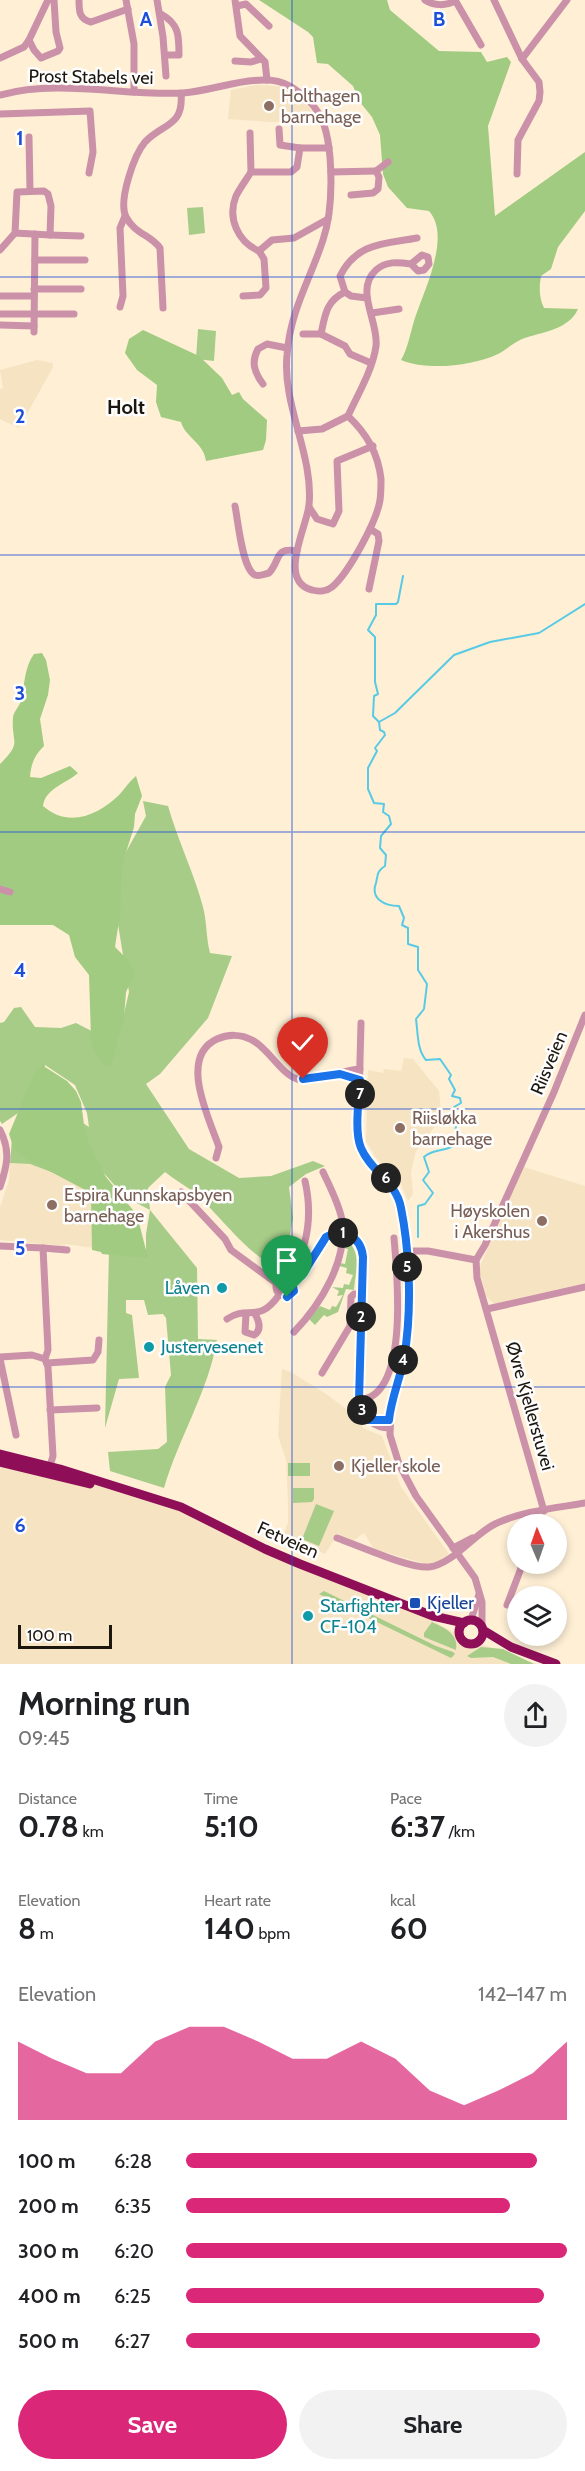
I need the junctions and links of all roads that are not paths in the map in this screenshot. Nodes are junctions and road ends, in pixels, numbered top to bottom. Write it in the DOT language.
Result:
graph roads {
  1 [pos="48,0"];
  2 [pos="54,0"];
  3 [pos="79,0"];
  4 [pos="126,0"];
  5 [pos="157,0"];
  6 [pos="425,0"];
  7 [pos="455,0"];
  8 [pos="494,0"];
  9 [pos="567,0"];
  10 [pos="236,3"];
  11 [pos="128,9"];
  12 [pos="160,15"];
  13 [pos="269,26"];
  14 [pos="29,40"];
  15 [pos="481,45"];
  16 [pos="165,55"];
  17 [pos="0,58"];
  18 [pos="261,59"];
  19 [pos="522,59"];
  20 [pos="235,61"];
  21 [pos="166,75"];
  22 [pos="267,80"];
  23 [pos="134,92"];
  24 [pos="182,93"];
  25 [pos="0,95"];
  26 [pos="0,114"];
  27 [pos="279,129"];
  28 [pos="250,133"];
  29 [pos="29,137"];
  30 [pos="300,148"];
  31 [pos="329,148"];
  32 [pos="388,162"];
  33 [pos="376,171"];
  34 [pos="251,172"];
  35 [pos="331,172"];
  36 [pos="89,174"];
  37 [pos="517,174"];
  38 [pos="30,191"];
  39 [pos="351,195"];
  40 [pos="125,216"];
  41 [pos="328,219"];
  42 [pos="15,233"];
  43 [pos="35,234"];
  44 [pos="50,235"];
  45 [pos="81,236"];
  46 [pos="417,238"];
  47 [pos="0,250"];
  48 [pos="259,250"];
  49 [pos="34,260"];
  50 [pos="85,260"];
  51 [pos="411,264"];
  52 [pos="81,289"];
  53 [pos="345,292"];
  54 [pos="34,293"];
  55 [pos="0,296"];
  56 [pos="243,296"];
  57 [pos="367,298"];
  58 [pos="120,307"];
  59 [pos="163,308"];
  60 [pos="399,309"];
  61 [pos="372,313"];
  62 [pos="0,314"];
  63 [pos="34,314"];
  64 [pos="74,314"];
  65 [pos="0,325"];
  66 [pos="303,334"];
  67 [pos="321,334"];
  68 [pos="287,348"];
  69 [pos="371,363"];
  70 [pos="263,384"];
  71 [pos="348,416"];
  72 [pos="298,431"];
  73 [pos="373,446"];
  74 [pos="235,506"];
  75 [pos="309,507"];
  76 [pos="370,529"];
  77 [pos="297,551"];
  78 [pos="369,589"];
  79 [pos="0,889"];
  80 [pos="10,892"];
  81 [pos="585,1015"];
  82 [pos="361,1023"];
  83 [pos="360,1069"];
  84 [pos="340,1074"];
  85 [pos="360,1080"];
  86 [pos="1,1135"];
  87 [pos="216,1158"];
  88 [pos="323,1172"];
  89 [pos="305,1181"];
  90 [pos="0,1188"];
  91 [pos="181,1192"];
  92 [pos="343,1233"];
  93 [pos="394,1238"];
  94 [pos="0,1246"];
  95 [pos="43,1248"];
  96 [pos="68,1250"];
  97 [pos="406,1251"];
  98 [pos="476,1260"];
  99 [pos="291,1281"];
  100 [pos="276,1283"];
  101 [pos="585,1287"];
  102 [pos="362,1294"];
  103 [pos="279,1295"];
  104 [pos="487,1309"];
  105 [pos="246,1314"];
  106 [pos="255,1314"];
  107 [pos="227,1319"];
  108 [pos="294,1328"];
  109 [pos="99,1340"];
  110 [pos="0,1358"];
  111 [pos="46,1361"];
  112 [pos="322,1373"];
  113 [pos="359,1400"];
  114 [pos="97,1408"];
  115 [pos="50,1410"];
  116 [pos="389,1424"];
  117 [pos="16,1434"];
  118 [pos="0,1454"];
  119 [pos="0,1462"];
  120 [pos="47,1468"];
  121 [pos="585,1503"];
  122 [pos="544,1511"];
  123 [pos="532,1514"];
  124 [pos="507,1520"];
  125 [pos="337,1538"];
  126 [pos="455,1550"];
  127 [pos="479,1594"];
  128 [pos="433,1616"];
  129 [pos="467,1622"];
  130 [pos="482,1628"];
  131 [pos="459,1634"];
  132 [pos="479,1642"];
  133 [pos="511,1647"];
  134 [pos="556,1664"];
  1 -- 14 [label="street"];
  2 -- 14 [label="street"];
  3 -- 11 [label="street"];
  4 -- 11 [label="street"];
  5 -- 12 [label="street"];
  6 -- 7 [label="street"];
  7 -- 15 [label="street"];
  8 -- 19 [label="street"];
  9 -- 19 [label="street"];
  10 -- 13 [label="street"];
  10 -- 18 [label="street"];
  11 -- 23 [label="street"];
  12 -- 16 [label="street"];
  12 -- 16 [label="street"];
  14 -- 17 [label="street, Prost Stabels vei"];
  16 -- 21 [label="street"];
  18 -- 20 [label="street"];
  18 -- 22 [label="street"];
  19 -- 37 [label="street"];
  22 -- 24 [label="street, Prost Stabels vei"];
  22 -- 31 [label="street, Prost Stabels vei"];
  23 -- 24 [label="street, Prost Stabels vei"];
  23 -- 25 [label="street, Prost Stabels vei"];
  24 -- 40 [label="street"];
  26 -- 36 [label="street"];
  27 -- 30 [label="street"];
  28 -- 34 [label="street"];
  29 -- 38 [label="street"];
  30 -- 31 [label="street"];
  30 -- 34 [label="street"];
  31 -- 35 [label="street, Prost Stabels vei"];
  32 -- 33 [label="street"];
  33 -- 35 [label="street"];
  33 -- 39 [label="street"];
  34 -- 48 [label="street"];
  35 -- 41 [label="street, Prost Stabels vei"];
  38 -- 42 [label="street"];
  38 -- 44 [label="street"];
  40 -- 58 [label="street"];
  40 -- 59 [label="street"];
  41 -- 48 [label="street"];
  41 -- 68 [label="street, Prost Stabels vei"];
  42 -- 43 [label="street"];
  42 -- 47 [label="street"];
  43 -- 44 [label="street"];
  43 -- 49 [label="street"];
  44 -- 45 [label="street"];
  46 -- 53 [label="street"];
  48 -- 56 [label="street"];
  49 -- 50 [label="street"];
  49 -- 54 [label="street"];
  51 -- 57 [label="street"];
  52 -- 54 [label="street"];
  53 -- 57 [label="street"];
  53 -- 67 [label="street"];
  54 -- 55 [label="street"];
  54 -- 63 [label="street"];
  57 -- 61 [label="street"];
  60 -- 61 [label="street"];
  61 -- 69 [label="street"];
  62 -- 63 [label="street"];
  63 -- 64 [label="street"];
  63 -- 65 [label="street"];
  66 -- 67 [label="street"];
  67 -- 69 [label="street"];
  68 -- 70 [label="street"];
  68 -- 72 [label="street, Prost Stabels vei"];
  69 -- 71 [label="street"];
  71 -- 72 [label="street"];
  71 -- 73 [label="street, Prost Stabels vei"];
  72 -- 75 [label="street, Prost Stabels vei"];
  73 -- 75 [label="street"];
  73 -- 76 [label="street, Prost Stabels vei"];
  74 -- 77 [label="street"];
  75 -- 77 [label="street, Prost Stabels vei"];
  76 -- 77 [label="street, Prost Stabels vei"];
  76 -- 78 [label="street"];
  79 -- 80 [label="street"];
  81 -- 98 [label="street, Riisveien"];
  82 -- 83 [label="street"];
  83 -- 84 [label="street"];
  83 -- 85 [label="street"];
  84 -- 85 [label="street"];
  84 -- 87 [label="street"];
  85 -- 97 [label="street"];
  86 -- 90 [label="street"];
  88 -- 92 [label="street"];
  89 -- 99 [label="street"];
  91 -- 100 [label="street"];
  92 -- 99 [label="street"];
  92 -- 102 [label="street"];
  92 -- 108 [label="street"];
  93 -- 113 [label="street"];
  94 -- 95 [label="street"];
  95 -- 96 [label="street"];
  95 -- 111 [label="street"];
  97 -- 98 [label="street"];
  97 -- 116 [label="street"];
  98 -- 104 [label="street, Øvre Kjellerstuvei"];
  99 -- 100 [label="street"];
  99 -- 103 [label="street"];
  100 -- 103 [label="street"];
  101 -- 104 [label="street"];
  102 -- 112 [label="street"];
  102 -- 113 [label="street"];
  103 -- 106 [label="street"];
  104 -- 122 [label="street, Øvre Kjellerstuvei"];
  105 -- 106 [label="street"];
  105 -- 106 [label="street"];
  105 -- 107 [label="street"];
  109 -- 111 [label="street"];
  110 -- 111 [label="street"];
  110 -- 117 [label="street"];
  111 -- 115 [label="street"];
  113 -- 116 [label="street"];
  114 -- 115 [label="street"];
  115 -- 120 [label="street"];
  116 -- 126 [label="street"];
  118 -- 120 [label="highway, Fetveien"];
  119 -- 120 [label="highway, Fetveien"];
  120 -- 128 [label="highway, Fetveien"];
  121 -- 122 [label="street, Fetveien"];
  122 -- 123 [label="street, Fetveien"];
  124 -- 126 [label="street, Fetveien"];
  125 -- 126 [label="street, Fetveien"];
  126 -- 127 [label="street"];
  127 -- 129 [label="street"];
  127 -- 130 [label="street"];
  128 -- 129 [label="highway, Fetveien"];
  128 -- 131 [label="highway, Fetveien"];
  129 -- 130 [label="highway"];
  129 -- 131 [label="highway"];
  130 -- 132 [label="highway"];
  130 -- 133 [label="highway"];
  131 -- 132 [label="highway"];
  132 -- 133 [label="highway"];
  133 -- 134 [label="highway"];
}
